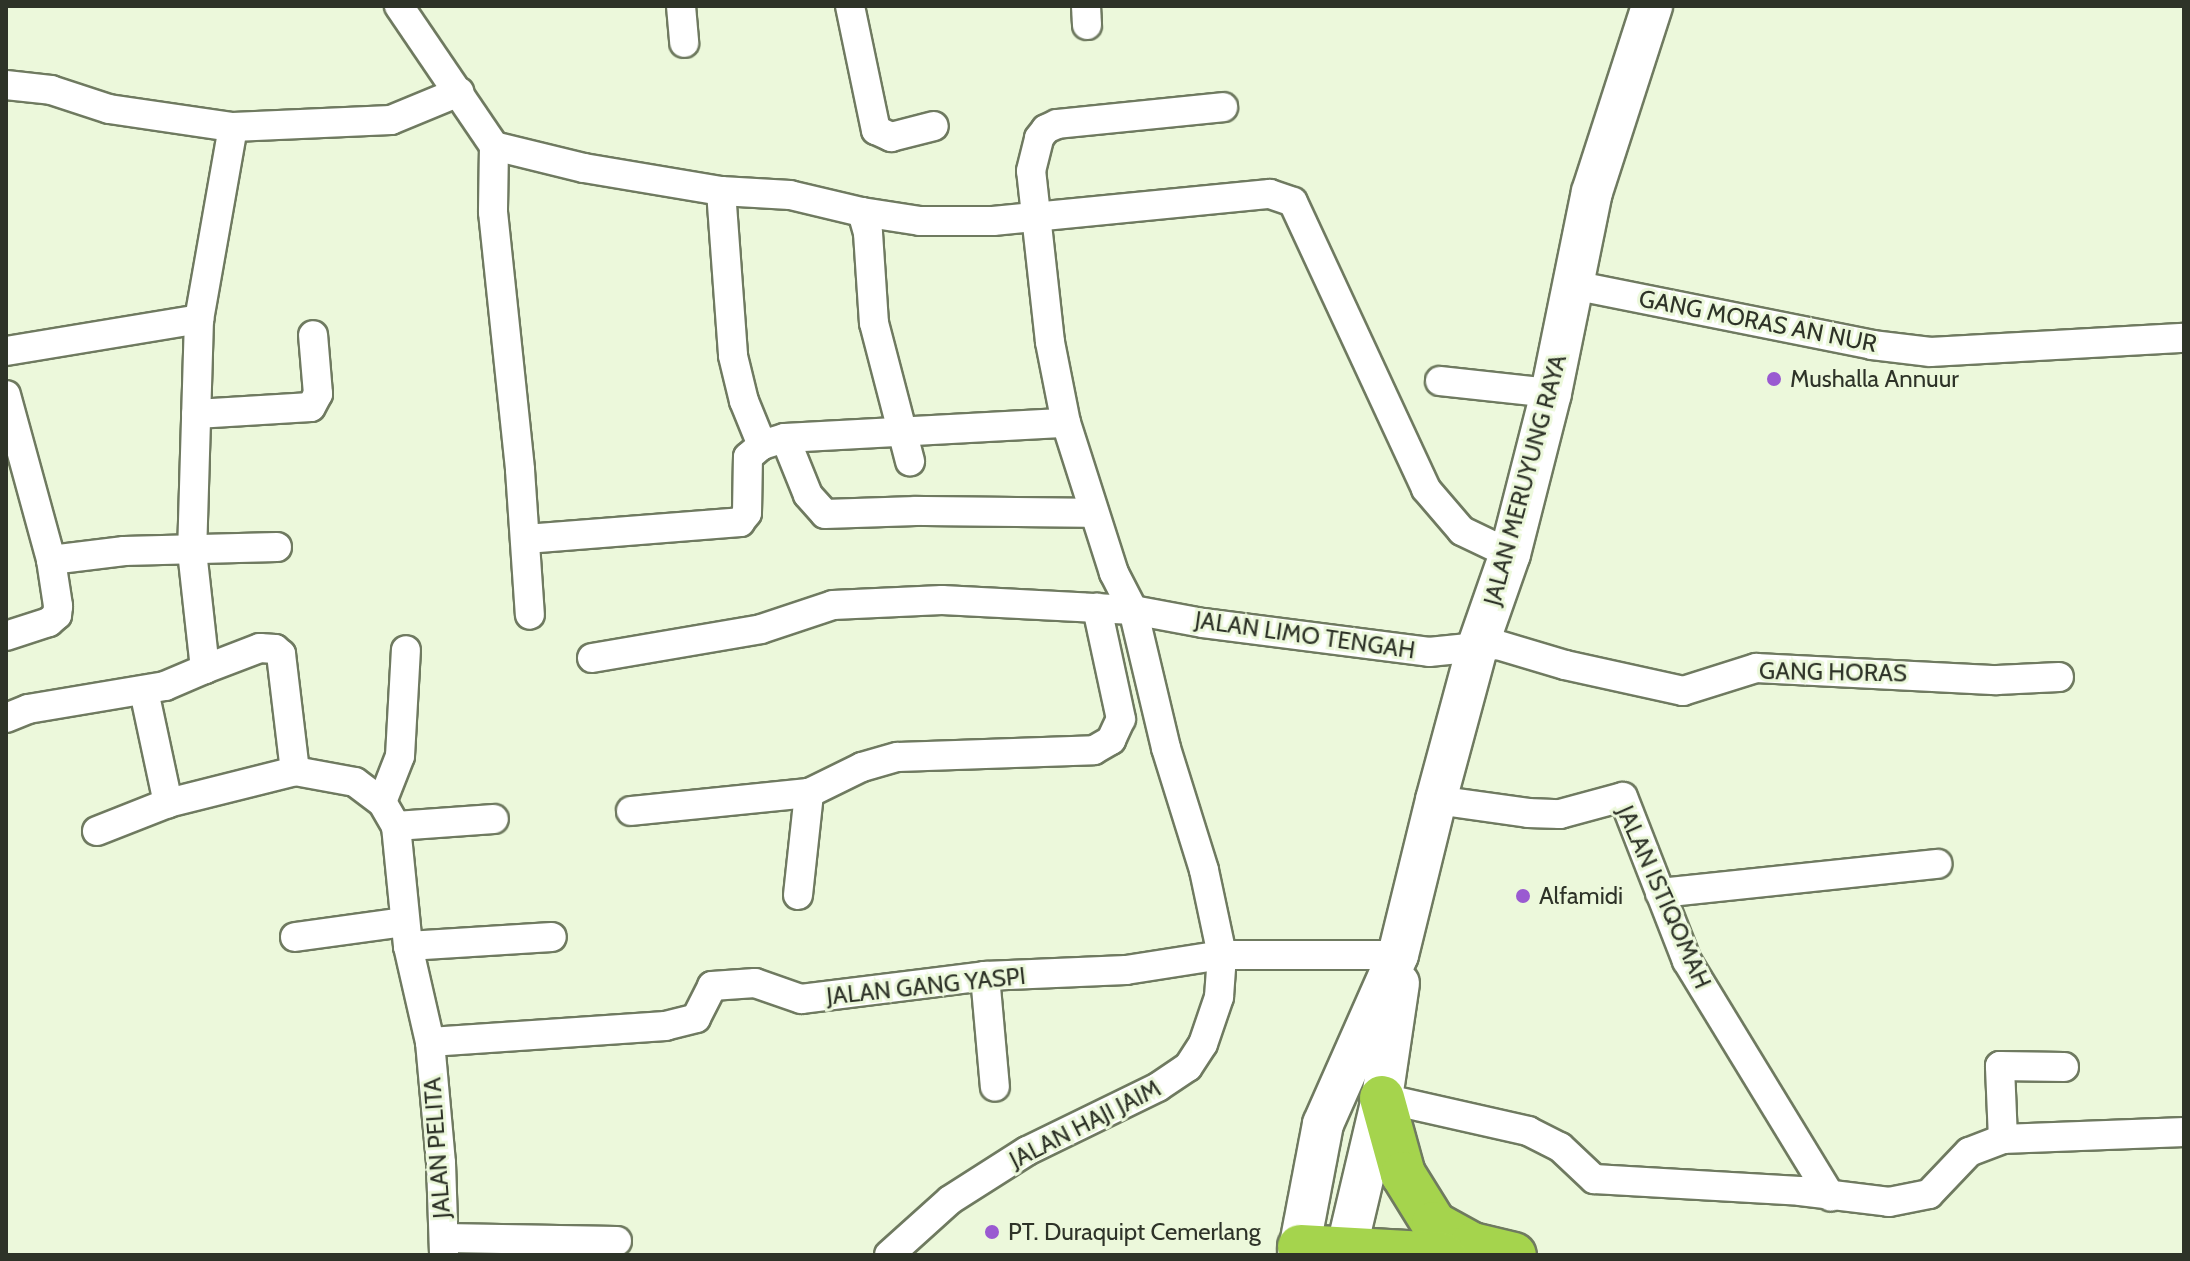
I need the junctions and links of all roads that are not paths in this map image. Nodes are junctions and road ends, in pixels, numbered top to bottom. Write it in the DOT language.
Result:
graph roads {
  1 [pos="399,6"];
  2 [pos="681,6"];
  3 [pos="850,6"];
  4 [pos="1652,6"];
  5 [pos="684,43"];
  6 [pos="6,85"];
  7 [pos="459,92"];
  8 [pos="1223,107"];
  9 [pos="934,126"];
  10 [pos="233,127"];
  11 [pos="494,146"];
  12 [pos="721,191"];
  13 [pos="862,212"];
  14 [pos="1035,216"];
  15 [pos="1573,285"];
  16 [pos="199,319"];
  17 [pos="313,335"];
  18 [pos="2184,338"];
  19 [pos="6,351"];
  20 [pos="1440,381"];
  21 [pos="1551,393"];
  22 [pos="6,395"];
  23 [pos="196,414"];
  24 [pos="1066,423"];
  25 [pos="902,430"];
  26 [pos="774,442"];
  27 [pos="910,461"];
  28 [pos="1094,513"];
  29 [pos="526,539"];
  30 [pos="277,547"];
  31 [pos="192,551"];
  32 [pos="1510,554"];
  33 [pos="51,560"];
  34 [pos="1097,608"];
  35 [pos="1133,610"];
  36 [pos="530,615"];
  37 [pos="6,636"];
  38 [pos="1477,648"];
  39 [pos="406,650"];
  40 [pos="592,658"];
  41 [pos="205,669"];
  42 [pos="2059,677"];
  43 [pos="144,691"];
  44 [pos="6,718"];
  45 [pos="295,771"];
  46 [pos="809,793"];
  47 [pos="1436,800"];
  48 [pos="168,803"];
  49 [pos="631,811"];
  50 [pos="389,814"];
  51 [pos="494,819"];
  52 [pos="97,831"];
  53 [pos="1937,864"];
  54 [pos="1660,893"];
  55 [pos="798,895"];
  56 [pos="406,934"];
  57 [pos="295,937"];
  58 [pos="552,937"];
  59 [pos="1222,955"];
  60 [pos="1398,955"];
  61 [pos="985,976"];
  62 [pos="430,1042"];
  63 [pos="2064,1067"];
  64 [pos="995,1087"];
  65 [pos="1382,1098"];
  66 [pos="2184,1132"];
  67 [pos="2003,1139"];
  68 [pos="1831,1197"];
  69 [pos="617,1241"];
  70 [pos="444,1246"];
  71 [pos="1299,1251"];
  72 [pos="1345,1252"];
  73 [pos="889,1255"];
  74 [pos="1443,1255"];
  75 [pos="1514,1255"];
  1 -- 7 [label="street"];
  2 -- 5 [label="street"];
  3 -- 9 [label="street"];
  4 -- 15 [label="main road, JALAN MERUYUNG RAYA"];
  6 -- 10 [label="street"];
  7 -- 10 [label="street"];
  7 -- 11 [label="street"];
  8 -- 14 [label="street, JALAN HAJI JAIM"];
  10 -- 16 [label="street"];
  11 -- 12 [label="street"];
  11 -- 29 [label="street"];
  12 -- 13 [label="street"];
  12 -- 26 [label="street"];
  13 -- 14 [label="street"];
  13 -- 25 [label="street"];
  14 -- 24 [label="street, JALAN HAJI JAIM"];
  14 -- 32 [label="street"];
  15 -- 18 [label="street, GANG MORAS AN NUR"];
  15 -- 21 [label="main road, JALAN MERUYUNG RAYA"];
  16 -- 19 [label="street"];
  16 -- 23 [label="street"];
  17 -- 23 [label="street"];
  20 -- 21 [label="street"];
  21 -- 32 [label="main road, JALAN MERUYUNG RAYA"];
  22 -- 33 [label="street"];
  23 -- 31 [label="street"];
  24 -- 25 [label="street"];
  24 -- 28 [label="street, JALAN HAJI JAIM"];
  25 -- 26 [label="street"];
  25 -- 27 [label="street"];
  26 -- 28 [label="street"];
  26 -- 29 [label="street"];
  28 -- 35 [label="street, JALAN HAJI JAIM"];
  29 -- 36 [label="street"];
  30 -- 31 [label="street"];
  31 -- 33 [label="street"];
  31 -- 41 [label="street"];
  32 -- 38 [label="main road, JALAN MERUYUNG RAYA"];
  33 -- 37 [label="street"];
  34 -- 35 [label="street, JALAN LIMO TENGAH"];
  34 -- 40 [label="street, JALAN LIMO TENGAH"];
  34 -- 46 [label="street"];
  35 -- 38 [label="street, JALAN LIMO TENGAH"];
  35 -- 59 [label="street, JALAN HAJI JAIM"];
  38 -- 42 [label="street, GANG HORAS"];
  38 -- 47 [label="main road, JALAN MERUYUNG RAYA"];
  39 -- 50 [label="street"];
  41 -- 43 [label="street"];
  41 -- 45 [label="street"];
  43 -- 44 [label="street"];
  43 -- 48 [label="street"];
  45 -- 48 [label="street"];
  45 -- 50 [label="street"];
  46 -- 49 [label="street"];
  46 -- 55 [label="street"];
  47 -- 54 [label="street, JALAN ISTIQOMAH"];
  47 -- 60 [label="main road, JALAN MERUYUNG RAYA"];
  48 -- 52 [label="street"];
  50 -- 51 [label="street"];
  50 -- 56 [label="street, JALAN PELITA"];
  53 -- 54 [label="street"];
  54 -- 68 [label="street, JALAN ISTIQOMAH"];
  56 -- 57 [label="street"];
  56 -- 58 [label="street"];
  56 -- 62 [label="street, JALAN PELITA"];
  59 -- 60 [label="street, JALAN GANG YASPI"];
  59 -- 61 [label="street, JALAN GANG YASPI"];
  59 -- 73 [label="street, JALAN HAJI JAIM"];
  60 -- 65 [label="main road, JALAN MERUYUNG RAYA"];
  60 -- 71 [label="main road, JALAN MERUYUNG RAYA"];
  61 -- 62 [label="street, JALAN GANG YASPI"];
  61 -- 64 [label="street"];
  62 -- 70 [label="street, JALAN PELITA"];
  63 -- 67 [label="street"];
  65 -- 68 [label="street"];
  65 -- 72 [label="main road, JALAN MERUYUNG RAYA"];
  65 -- 75 [label="highway"];
  66 -- 67 [label="street"];
  67 -- 68 [label="street"];
  69 -- 70 [label="street"];
  71 -- 72 [label="highway"];
  72 -- 74 [label="highway"];
}
